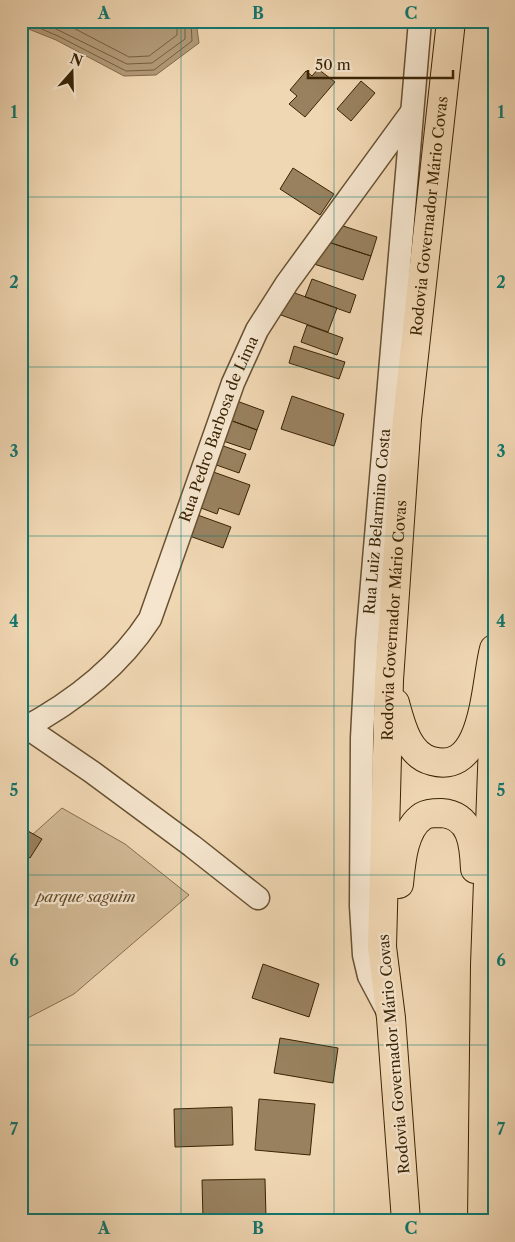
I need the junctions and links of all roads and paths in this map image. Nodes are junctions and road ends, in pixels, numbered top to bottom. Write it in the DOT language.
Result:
graph roads {
  1 [pos="420,21"];
  2 [pos="451,21"];
  3 [pos="411,113"];
  4 [pos="494,649"];
  5 [pos="388,680"];
  6 [pos="494,714"];
  7 [pos="23,728"];
  8 [pos="258,898"];
  9 [pos="382,947"];
  10 [pos="485,965"];
  11 [pos="391,1018"];
  12 [pos="406,1221"];
  13 [pos="482,1221"];
  1 -- 3 [label="street, Rua Luiz Belarmino Costa"];
  2 -- 5 [label="highway, Rodovia Governador Mário Covas"];
  3 -- 7 [label="street, Rua Pedro Barbosa de Lima"];
  3 -- 11 [label="street, Rua Luiz Belarmino Costa"];
  4 -- 5 [label="highway"];
  5 -- 9 [label="highway, Rodovia Governador Mário Covas"];
  6 -- 10 [label="highway"];
  7 -- 8 [label="street"];
  9 -- 10 [label="highway"];
  9 -- 11 [label="highway, Rodovia Governador Mário Covas"];
  10 -- 13 [label="highway"];
  11 -- 12 [label="highway, Rodovia Governador Mário Covas"];
}
